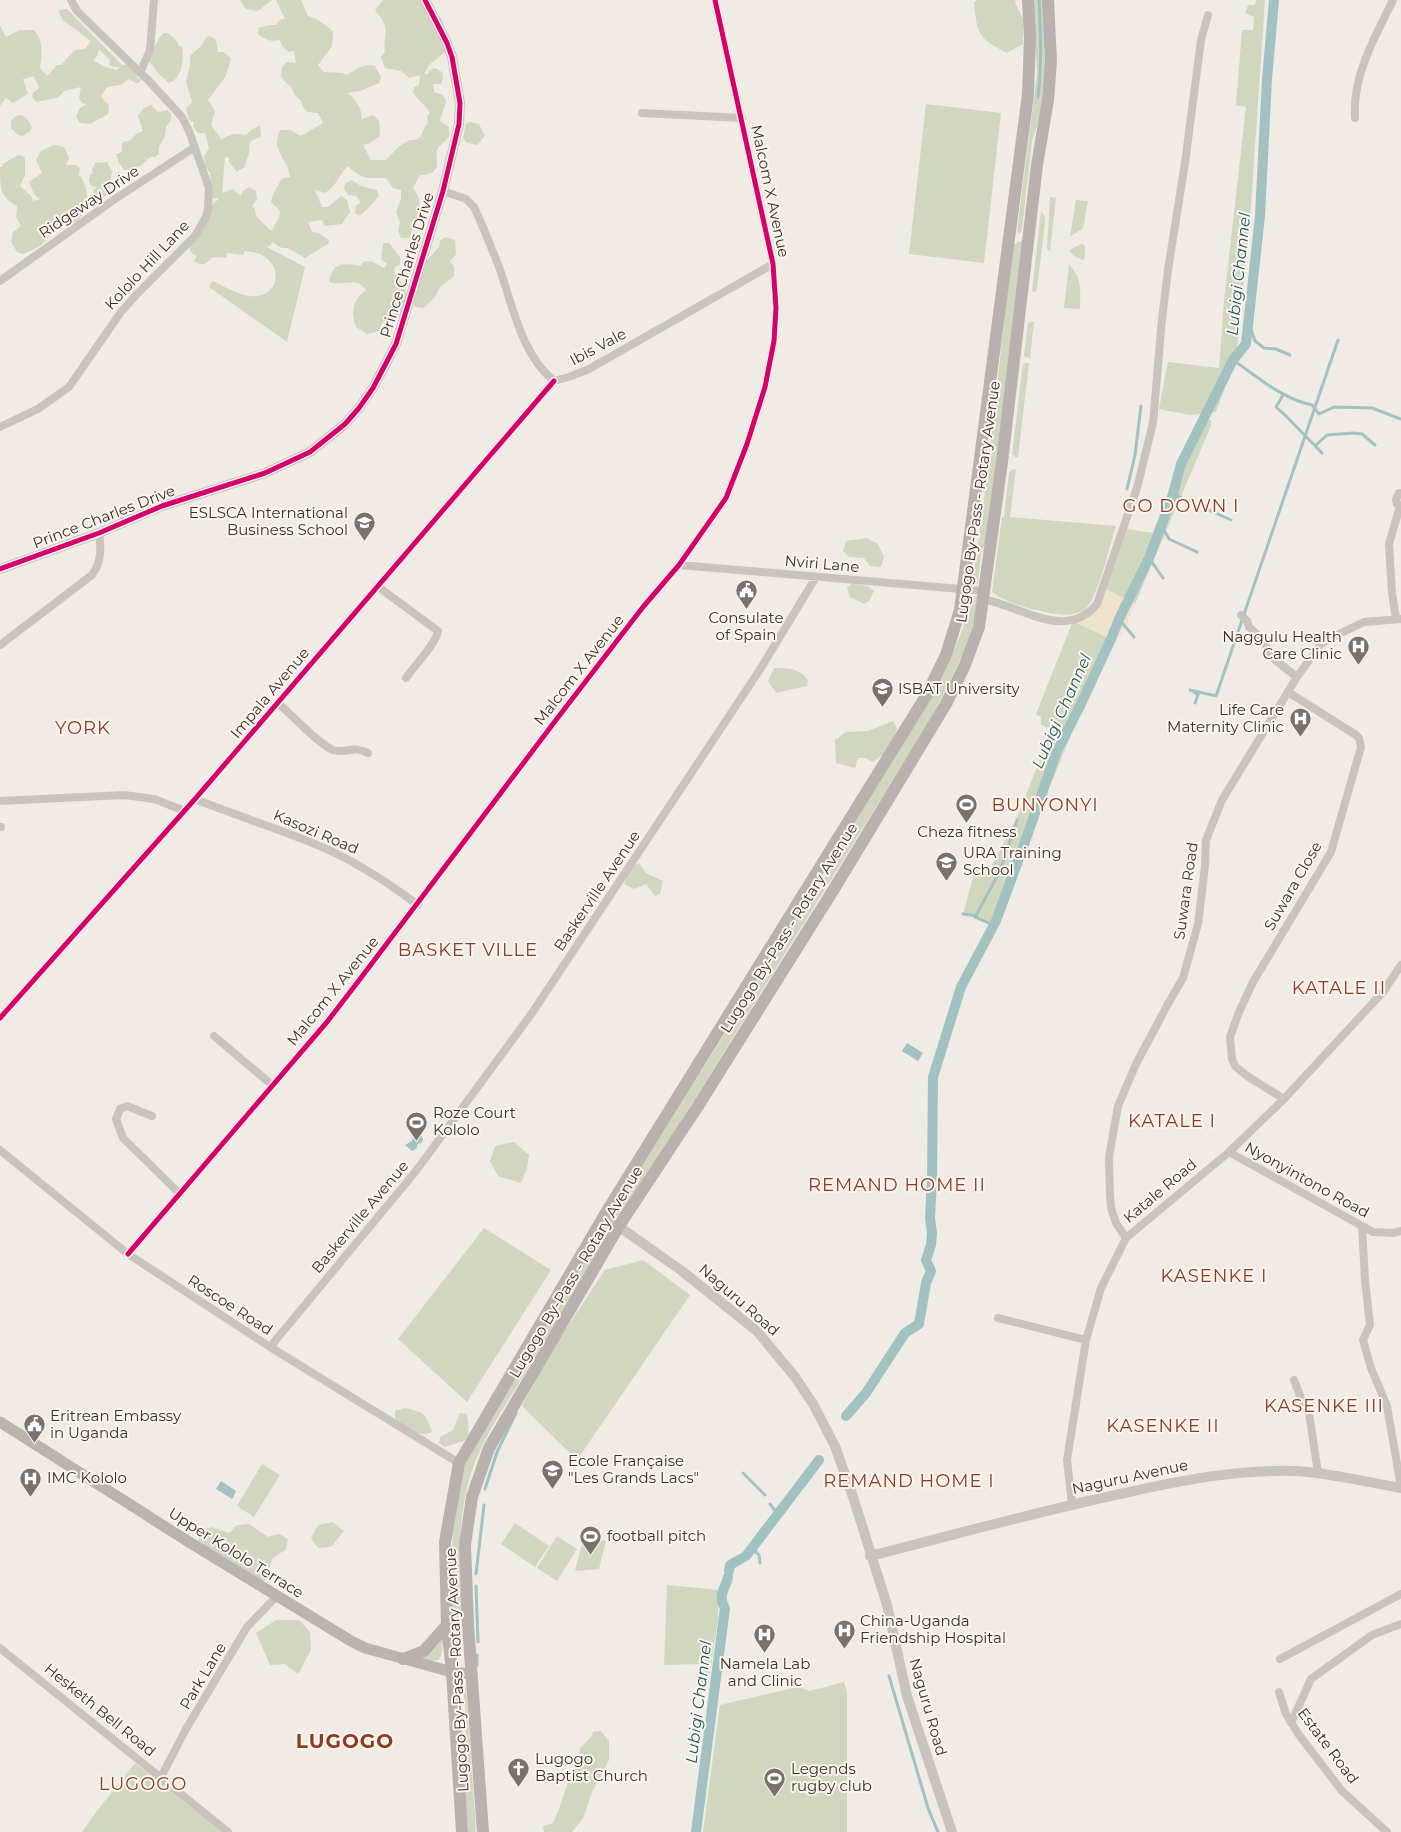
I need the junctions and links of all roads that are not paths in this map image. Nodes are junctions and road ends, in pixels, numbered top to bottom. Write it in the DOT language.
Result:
graph roads {
  1 [pos="71,0"];
  2 [pos="154,0"];
  3 [pos="425,0"];
  4 [pos="715,0"];
  5 [pos="1028,0"];
  6 [pos="1048,0"];
  7 [pos="1392,0"];
  8 [pos="1208,14"];
  9 [pos="140,73"];
  10 [pos="642,113"];
  11 [pos="742,118"];
  12 [pos="1355,118"];
  13 [pos="195,148"];
  14 [pos="443,191"];
  15 [pos="1010,236"];
  16 [pos="1029,236"];
  17 [pos="773,264"];
  18 [pos="0,281"];
  19 [pos="554,380"];
  20 [pos="0,427"];
  21 [pos="1401,493"];
  22 [pos="1400,506"];
  23 [pos="99,534"];
  24 [pos="679,565"];
  25 [pos="0,569"];
  26 [pos="816,577"];
  27 [pos="377,586"];
  28 [pos="963,590"];
  29 [pos="983,595"];
  30 [pos="1241,615"];
  31 [pos="1399,619"];
  32 [pos="0,645"];
  33 [pos="1297,677"];
  34 [pos="406,678"];
  35 [pos="1288,692"];
  36 [pos="278,703"];
  37 [pos="368,753"];
  38 [pos="195,800"];
  39 [pos="0,801"];
  40 [pos="185,811"];
  41 [pos="418,905"];
  42 [pos="1401,965"];
  43 [pos="0,1018"];
  44 [pos="214,1036"];
  45 [pos="272,1085"];
  46 [pos="1284,1099"];
  47 [pos="152,1116"];
  48 [pos="0,1150"];
  49 [pos="1228,1152"];
  50 [pos="180,1194"];
  51 [pos="604,1216"];
  52 [pos="619,1226"];
  53 [pos="1362,1226"];
  54 [pos="1401,1231"];
  55 [pos="1126,1238"];
  56 [pos="128,1254"];
  57 [pos="998,1318"];
  58 [pos="1086,1340"];
  59 [pos="270,1347"];
  60 [pos="1294,1380"];
  61 [pos="0,1422"];
  62 [pos="459,1462"];
  63 [pos="1318,1473"];
  64 [pos="1401,1488"];
  65 [pos="1072,1504"];
  66 [pos="870,1556"];
  67 [pos="1401,1594"];
  68 [pos="277,1596"];
  69 [pos="1401,1624"];
  70 [pos="447,1625"];
  71 [pos="0,1648"];
  72 [pos="403,1659"];
  73 [pos="1280,1660"];
  74 [pos="452,1672"];
  75 [pos="472,1674"];
  76 [pos="1278,1692"];
  77 [pos="1292,1723"];
  78 [pos="477,1739"];
  79 [pos="457,1740"];
  80 [pos="161,1777"];
  81 [pos="228,1832"];
  82 [pos="462,1832"];
  83 [pos="483,1832"];
  84 [pos="952,1832"];
  85 [pos="1387,1832"];
  1 -- 9 [label="street, Kololo Hill Lane"];
  2 -- 9 [label="street"];
  3 -- 14 [label="street, Prince Charles Drive"];
  4 -- 11 [label="street, Malcom X Avenue"];
  5 -- 15 [label="main road, Lugogo By-Pass - Rotary Avenue"];
  6 -- 16 [label="main road, Lugogo By-Pass - Rotary Avenue"];
  7 -- 12 [label="street"];
  8 -- 29 [label="street, Nviri Lane"];
  9 -- 13 [label="street, Kololo Hill Lane"];
  10 -- 11 [label="street"];
  11 -- 17 [label="street, Malcom X Avenue"];
  13 -- 18 [label="street, Ridgeway Drive"];
  13 -- 20 [label="street, Kololo Hill Lane"];
  14 -- 19 [label="street"];
  14 -- 23 [label="street, Prince Charles Drive"];
  15 -- 16 [label="main road"];
  15 -- 28 [label="main road, Lugogo By-Pass - Rotary Avenue"];
  16 -- 29 [label="main road, Lugogo By-Pass - Rotary Avenue"];
  17 -- 19 [label="street, Ibis Vale"];
  17 -- 24 [label="street, Malcom X Avenue"];
  19 -- 27 [label="street, Impala Avenue"];
  21 -- 22 [label="street"];
  22 -- 31 [label="street"];
  23 -- 25 [label="street, Prince Charles Drive"];
  23 -- 32 [label="street"];
  24 -- 26 [label="street, Nviri Lane"];
  24 -- 41 [label="street, Malcom X Avenue"];
  26 -- 28 [label="street, Nviri Lane"];
  26 -- 59 [label="street, Baskerville Avenue"];
  27 -- 34 [label="street"];
  27 -- 36 [label="street, Impala Avenue"];
  28 -- 29 [label="street, Nviri Lane"];
  28 -- 51 [label="main road, Lugogo By-Pass - Rotary Avenue"];
  29 -- 52 [label="main road, Lugogo By-Pass - Rotary Avenue"];
  30 -- 33 [label="street"];
  31 -- 33 [label="street, Suwara Road"];
  33 -- 35 [label="street, Suwara Road"];
  35 -- 46 [label="street, Suwara Close"];
  35 -- 55 [label="street, Suwara Road"];
  36 -- 37 [label="street"];
  36 -- 38 [label="street, Impala Avenue"];
  38 -- 40 [label="street, Impala Avenue"];
  38 -- 41 [label="street, Kasozi Road"];
  39 -- 40 [label="street"];
  40 -- 43 [label="street, Impala Avenue"];
  41 -- 45 [label="street, Malcom X Avenue"];
  42 -- 46 [label="street, Katale Road"];
  44 -- 45 [label="street"];
  45 -- 50 [label="street, Malcom X Avenue"];
  46 -- 49 [label="street, Katale Road"];
  47 -- 50 [label="street"];
  48 -- 56 [label="street, Roscoe Road"];
  49 -- 53 [label="street, Nyonyintono Road"];
  49 -- 55 [label="street, Katale Road"];
  50 -- 56 [label="street, Malcom X Avenue"];
  51 -- 52 [label="street, Naguru Road"];
  51 -- 62 [label="main road, Lugogo By-Pass - Rotary Avenue"];
  52 -- 66 [label="street, Naguru Road"];
  52 -- 75 [label="main road, Lugogo By-Pass - Rotary Avenue"];
  53 -- 54 [label="street, Nyonyintono Road"];
  53 -- 64 [label="street"];
  55 -- 58 [label="street, Katale Road"];
  56 -- 59 [label="street, Roscoe Road"];
  57 -- 58 [label="street"];
  58 -- 65 [label="street, Katale Road"];
  59 -- 62 [label="street, Roscoe Road"];
  60 -- 63 [label="street"];
  61 -- 68 [label="main road, Upper Kololo Terrace"];
  62 -- 70 [label="main road, Lugogo By-Pass - Rotary Avenue"];
  63 -- 64 [label="street, Naguru Avenue"];
  63 -- 65 [label="street, Naguru Avenue"];
  65 -- 66 [label="street, Naguru Avenue"];
  66 -- 84 [label="street, Naguru Road"];
  67 -- 73 [label="street"];
  68 -- 72 [label="main road, Upper Kololo Terrace"];
  68 -- 80 [label="street, Park Lane"];
  69 -- 77 [label="street"];
  70 -- 72 [label="main road"];
  70 -- 74 [label="main road, Lugogo By-Pass - Rotary Avenue"];
  71 -- 80 [label="street, Hesketh Bell Road"];
  72 -- 74 [label="main road, Upper Kololo Terrace"];
  74 -- 75 [label="main road, Upper Kololo Terrace"];
  74 -- 79 [label="main road, Lugogo By-Pass - Rotary Avenue"];
  75 -- 78 [label="main road, Lugogo By-Pass - Rotary Avenue"];
  76 -- 77 [label="street, Estate Road"];
  77 -- 85 [label="street, Estate Road"];
  78 -- 79 [label="main road"];
  78 -- 83 [label="main road, Lugogo By-Pass - Rotary Avenue"];
  79 -- 82 [label="main road, Lugogo By-Pass - Rotary Avenue"];
  80 -- 81 [label="street, Hesketh Bell Road"];
}
